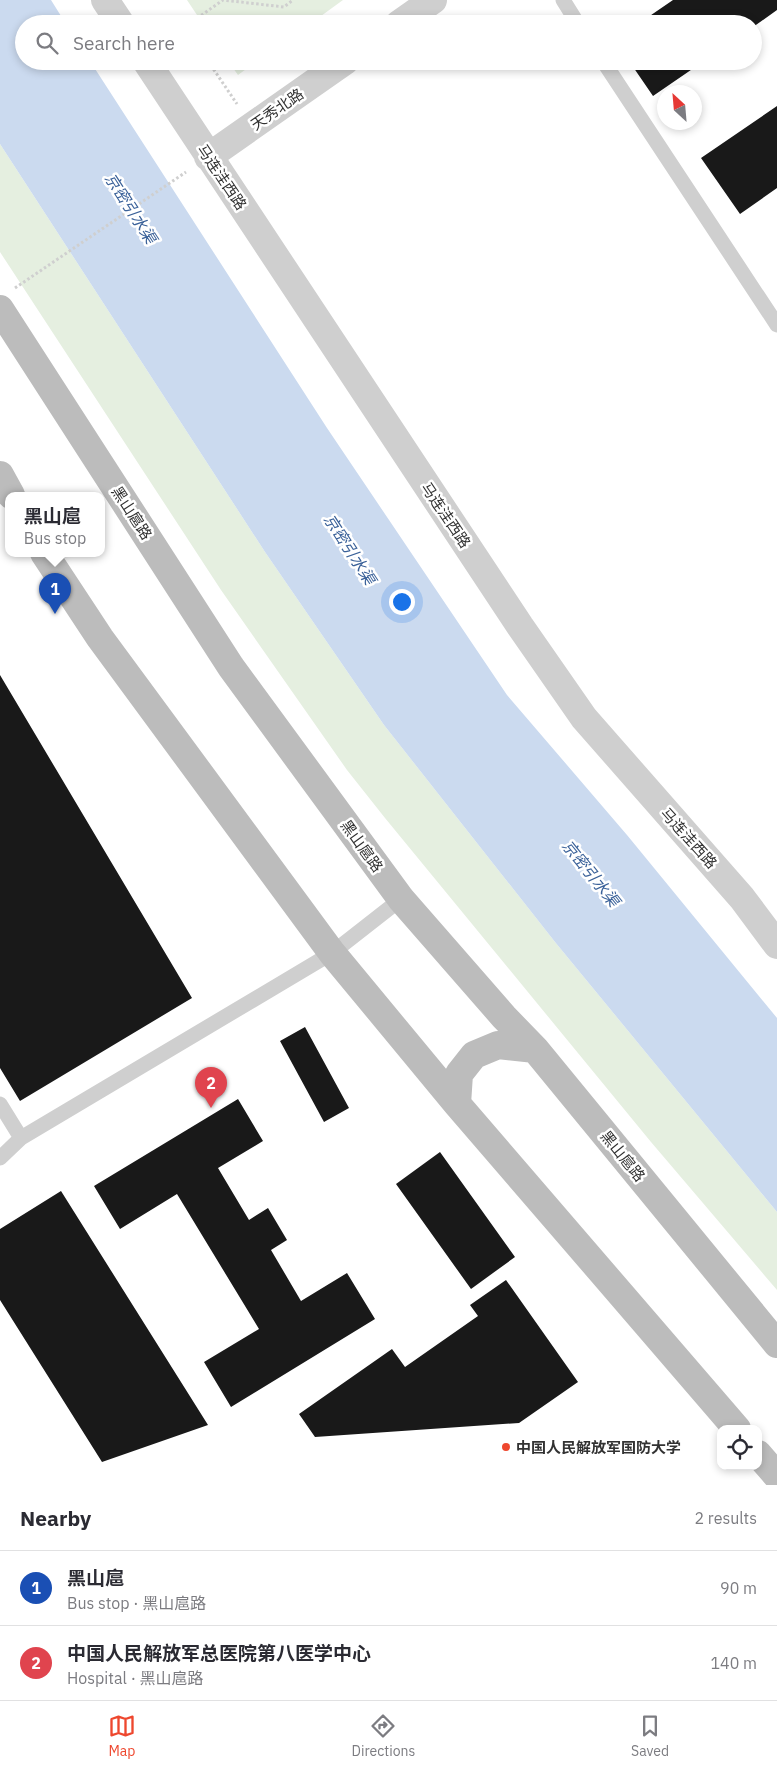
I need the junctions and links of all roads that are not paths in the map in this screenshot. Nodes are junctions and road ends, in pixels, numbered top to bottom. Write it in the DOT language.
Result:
graph roads {
  1 [pos="106,0"];
  2 [pos="433,0"];
  3 [pos="563,0"];
  4 [pos="115,15"];
  5 [pos="412,15"];
  6 [pos="572,15"];
  7 [pos="152,70"];
  8 [pos="333,70"];
  9 [pos="609,70"];
  10 [pos="208,157"];
  11 [pos="4,301"];
  12 [pos="777,325"];
  13 [pos="0,475"];
  14 [pos="8,492"];
  15 [pos="47,557"];
  16 [pos="401,899"];
  17 [pos="777,945"];
  18 [pos="332,953"];
  19 [pos="535,1049"];
  20 [pos="0,1104"];
  21 [pos="457,1104"];
  22 [pos="21,1138"];
  23 [pos="0,1158"];
  24 [pos="777,1344"];
  25 [pos="734,1425"];
  26 [pos="762,1459"];
  27 [pos="777,1476"];
  1 -- 4 [label="street"];
  2 -- 5 [label="street"];
  3 -- 6 [label="lane"];
  7 -- 10 [label="street, 马连洼西路"];
  8 -- 10 [label="street, 天秀北路"];
  9 -- 12 [label="lane"];
  10 -- 17 [label="street, 马连洼西路"];
  11 -- 16 [label="main road, 黑山扈路"];
  13 -- 14 [label="main road"];
  15 -- 18 [label="main road"];
  16 -- 18 [label="lane"];
  16 -- 19 [label="main road, 黑山扈路"];
  18 -- 21 [label="main road"];
  18 -- 22 [label="lane"];
  19 -- 21 [label="main road"];
  19 -- 24 [label="main road, 黑山扈路"];
  20 -- 22 [label="lane"];
  21 -- 25 [label="main road"];
  22 -- 23 [label="lane"];
  26 -- 27 [label="main road"];
}
